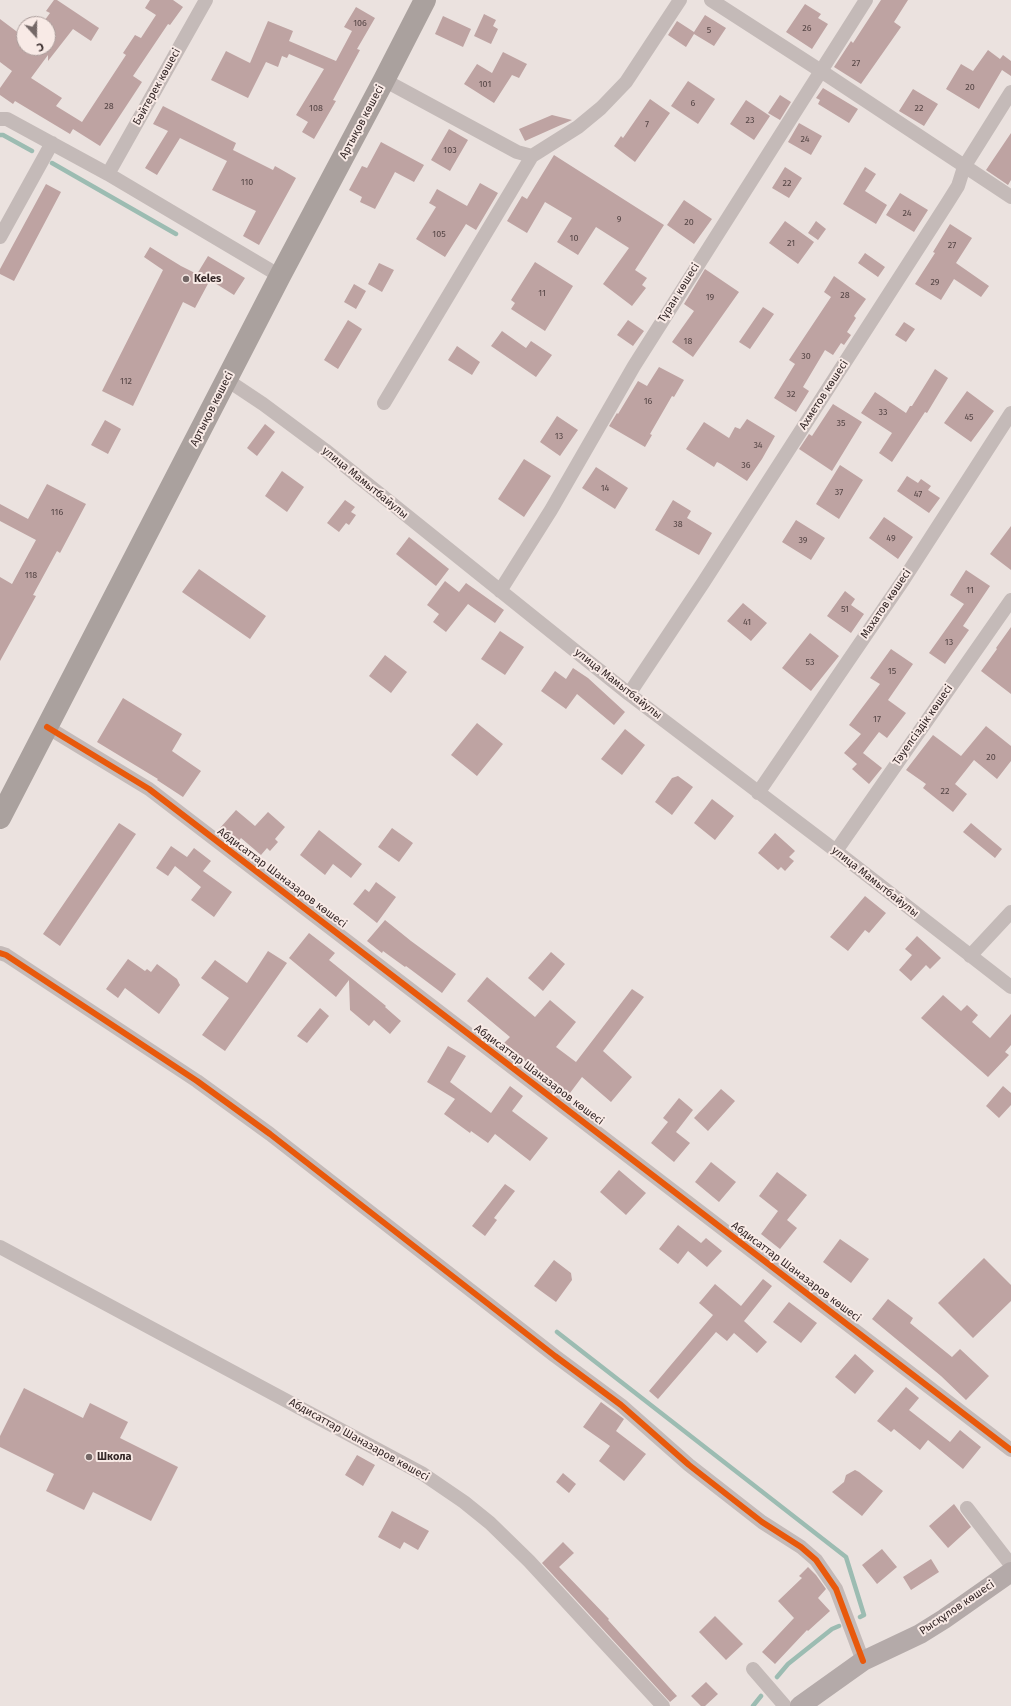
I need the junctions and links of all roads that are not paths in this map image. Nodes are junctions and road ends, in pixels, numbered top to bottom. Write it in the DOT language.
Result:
graph roads {
  1 [pos="206,0"];
  2 [pos="425,0"];
  3 [pos="680,0"];
  4 [pos="711,0"];
  5 [pos="866,0"];
  6 [pos="821,71"];
  7 [pos="384,80"];
  8 [pos="1011,92"];
  9 [pos="0,119"];
  10 [pos="52,142"];
  11 [pos="532,156"];
  12 [pos="964,167"];
  13 [pos="108,174"];
  14 [pos="1011,197"];
  15 [pos="0,237"];
  16 [pos="280,276"];
  17 [pos="228,380"];
  18 [pos="384,403"];
  19 [pos="1011,413"];
  20 [pos="500,591"];
  21 [pos="1011,600"];
  22 [pos="629,694"];
  23 [pos="48,727"];
  24 [pos="758,793"];
  25 [pos="0,818"];
  26 [pos="836,850"];
  27 [pos="1011,912"];
  28 [pos="0,953"];
  29 [pos="970,956"];
  30 [pos="1011,987"];
  31 [pos="0,1247"];
  32 [pos="1011,1450"];
  33 [pos="968,1508"];
  34 [pos="1011,1565"];
  35 [pos="1011,1572"];
  36 [pos="863,1661"];
  37 [pos="753,1669"];
  38 [pos="663,1706"];
  39 [pos="785,1706"];
  40 [pos="800,1706"];
  1 -- 13 [label="street, Бәйтерек көшесі"];
  2 -- 7 [label="highway, Артықов көшесі"];
  3 -- 11 [label="street"];
  4 -- 6 [label="street"];
  5 -- 6 [label="street, Тұран көшесі"];
  6 -- 12 [label="street"];
  6 -- 20 [label="street, Тұран көшесі"];
  7 -- 11 [label="street"];
  7 -- 16 [label="highway, Артықов көшесі"];
  8 -- 12 [label="street, Ахметов көшесі"];
  9 -- 10 [label="street"];
  10 -- 13 [label="street"];
  10 -- 15 [label="street"];
  11 -- 18 [label="street"];
  12 -- 14 [label="street"];
  12 -- 22 [label="street, Ахметов көшесі"];
  13 -- 16 [label="street"];
  16 -- 17 [label="highway, Артықов көшесі"];
  17 -- 20 [label="street, улица Мамытбайулы"];
  17 -- 23 [label="highway, Артықов көшесі"];
  19 -- 24 [label="street, Махатов көшесі"];
  20 -- 22 [label="street, улица Мамытбайулы"];
  21 -- 26 [label="street, Тәуелсіздік көшесі"];
  22 -- 24 [label="street, улица Мамытбайулы"];
  23 -- 25 [label="highway, Артықов көшесі"];
  23 -- 32 [label="street, Абдисаттар Шаназаров көшесі"];
  24 -- 26 [label="street, улица Мамытбайулы"];
  26 -- 29 [label="street, улица Мамытбайулы"];
  27 -- 29 [label="street"];
  28 -- 36 [label="street"];
  29 -- 30 [label="street, улица Мамытбайулы"];
  31 -- 38 [label="street, Абдисаттар Шаназаров көшесі"];
  33 -- 34 [label="street"];
  35 -- 36 [label="street, Рысқұлов көшесі"];
  36 -- 40 [label="street, Рысқұлов көшесі"];
  37 -- 39 [label="street"];
}
